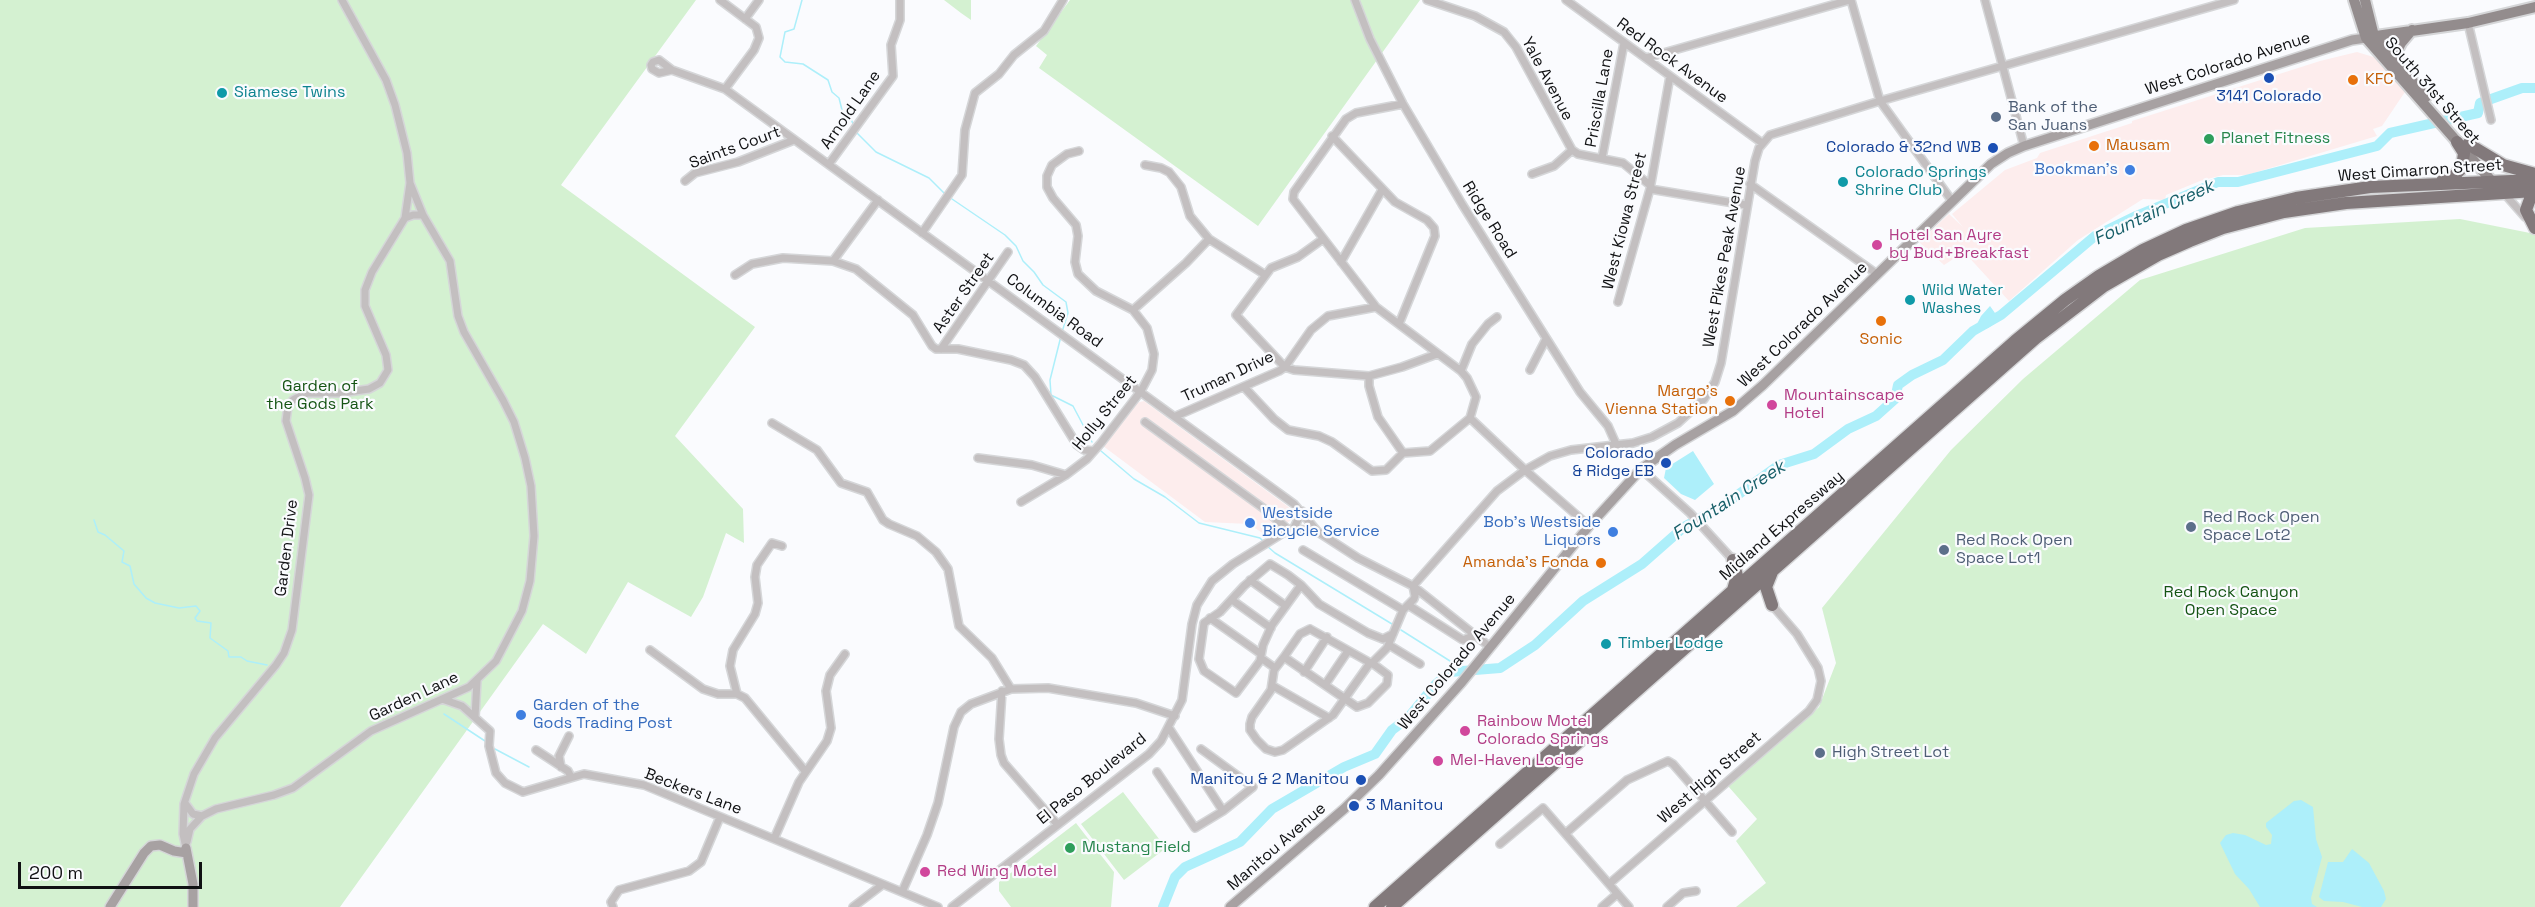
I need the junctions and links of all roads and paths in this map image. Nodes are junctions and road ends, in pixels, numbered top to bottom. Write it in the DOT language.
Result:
graph roads {
  1 [pos="342,0"];
  2 [pos="720,0"];
  3 [pos="759,0"];
  4 [pos="900,0"];
  5 [pos="1063,0"];
  6 [pos="1355,0"];
  7 [pos="1427,0"];
  8 [pos="1566,0"];
  9 [pos="1850,0"];
  10 [pos="1985,0"];
  11 [pos="2234,0"];
  12 [pos="2354,0"];
  13 [pos="2365,0"];
  14 [pos="2535,7"];
  15 [pos="745,19"];
  16 [pos="2468,23"];
  17 [pos="2412,30"];
  18 [pos="2370,37"];
  19 [pos="1624,43"];
  20 [pos="1646,58"];
  21 [pos="2399,65"];
  22 [pos="2003,67"];
  23 [pos="672,70"];
  24 [pos="1670,76"];
  25 [pos="725,89"];
  26 [pos="1880,101"];
  27 [pos="1403,104"];
  28 [pos="2435,112"];
  29 [pos="2491,120"];
  30 [pos="1332,136"];
  31 [pos="2457,137"];
  32 [pos="794,140"];
  33 [pos="1762,143"];
  34 [pos="2024,146"];
  35 [pos="1572,150"];
  36 [pos="1079,151"];
  37 [pos="1602,158"];
  38 [pos="829,164"];
  39 [pos="1144,165"];
  40 [pos="1532,174"];
  41 [pos="2535,174"];
  42 [pos="2535,180"];
  43 [pos="685,181"];
  44 [pos="410,183"];
  45 [pos="1750,184"];
  46 [pos="2498,186"];
  47 [pos="1650,188"];
  48 [pos="2395,188"];
  49 [pos="1382,190"];
  50 [pos="2535,191"];
  51 [pos="2535,195"];
  52 [pos="878,200"];
  53 [pos="1952,201"];
  54 [pos="1746,205"];
  55 [pos="423,215"];
  56 [pos="405,218"];
  57 [pos="2240,218"];
  58 [pos="2535,228"];
  59 [pos="922,233"];
  60 [pos="1209,239"];
  61 [pos="1323,239"];
  62 [pos="1008,252"];
  63 [pos="833,261"];
  64 [pos="1341,262"];
  65 [pos="1264,274"];
  66 [pos="1877,274"];
  67 [pos="735,275"];
  68 [pos="989,281"];
  69 [pos="1618,302"];
  70 [pos="1376,308"];
  71 [pos="1133,310"];
  72 [pos="1497,317"];
  73 [pos="1399,324"];
  74 [pos="1546,339"];
  75 [pos="941,349"];
  76 [pos="1437,354"];
  77 [pos="1285,367"];
  78 [pos="1530,370"];
  79 [pos="1461,371"];
  80 [pos="1369,376"];
  81 [pos="1244,387"];
  82 [pos="1141,391"];
  83 [pos="1176,416"];
  84 [pos="1470,418"];
  85 [pos="772,423"];
  86 [pos="1145,423"];
  87 [pos="1616,444"];
  88 [pos="1094,451"];
  89 [pos="1403,453"];
  90 [pos="978,458"];
  91 [pos="1641,469"];
  92 [pos="1524,470"];
  93 [pos="1066,475"];
  94 [pos="1021,502"];
  95 [pos="1302,511"];
  96 [pos="1589,526"];
  97 [pos="1291,530"];
  98 [pos="1318,532"];
  99 [pos="782,546"];
  100 [pos="1303,550"];
  101 [pos="1733,560"];
  102 [pos="1768,568"];
  103 [pos="1750,575"];
  104 [pos="1251,580"];
  105 [pos="1301,585"];
  106 [pos="1413,586"];
  107 [pos="1753,588"];
  108 [pos="1734,598"];
  109 [pos="1232,600"];
  110 [pos="1410,602"];
  111 [pos="1772,605"];
  112 [pos="1286,606"];
  113 [pos="1210,618"];
  114 [pos="1270,628"];
  115 [pos="1393,634"];
  116 [pos="1327,637"];
  117 [pos="1477,637"];
  118 [pos="1389,645"];
  119 [pos="1490,647"];
  120 [pos="650,650"];
  121 [pos="1348,651"];
  122 [pos="845,654"];
  123 [pos="1261,656"];
  124 [pos="1284,657"];
  125 [pos="1371,663"];
  126 [pos="1420,664"];
  127 [pos="1275,668"];
  128 [pos="1304,672"];
  129 [pos="477,681"];
  130 [pos="1324,685"];
  131 [pos="1273,686"];
  132 [pos="1011,689"];
  133 [pos="1002,691"];
  134 [pos="737,694"];
  135 [pos="442,699"];
  136 [pos="1344,699"];
  137 [pos="1174,716"];
  138 [pos="475,717"];
  139 [pos="1329,718"];
  140 [pos="1169,728"];
  141 [pos="569,736"];
  142 [pos="1201,749"];
  143 [pos="536,750"];
  144 [pos="561,766"];
  145 [pos="804,771"];
  146 [pos="1157,772"];
  147 [pos="571,777"];
  148 [pos="1705,800"];
  149 [pos="184,801"];
  150 [pos="1344,809"];
  151 [pos="1223,811"];
  152 [pos="202,816"];
  153 [pos="720,817"];
  154 [pos="1057,824"];
  155 [pos="1732,832"];
  156 [pos="1566,833"];
  157 [pos="774,839"];
  158 [pos="1500,844"];
  159 [pos="187,850"];
  160 [pos="1609,884"];
  161 [pos="882,885"];
  162 [pos="1696,891"];
  163 [pos="902,892"];
  164 [pos="1617,894"];
  165 [pos="110,907"];
  166 [pos="193,907"];
  167 [pos="613,907"];
  168 [pos="853,907"];
  169 [pos="938,907"];
  170 [pos="952,907"];
  171 [pos="1230,907"];
  172 [pos="1375,907"];
  173 [pos="1392,907"];
  174 [pos="1602,907"];
  175 [pos="1629,907"];
  176 [pos="1667,907"];
  1 -- 44 [label="street, Garden Drive"];
  2 -- 15 [label="street"];
  3 -- 15 [label="street"];
  4 -- 38 [label="street, Arnold Lane"];
  5 -- 59 [label="street"];
  6 -- 27 [label="street, Ridge Road"];
  7 -- 35 [label="street, Yale Avenue"];
  8 -- 19 [label="street, Red Rock Avenue"];
  9 -- 20 [label="street"];
  9 -- 26 [label="street"];
  10 -- 22 [label="street"];
  11 -- 22 [label="street"];
  12 -- 18 [label="main road, South 31st Street"];
  13 -- 18 [label="main road"];
  14 -- 16 [label="main road, West Colorado Avenue"];
  15 -- 25 [label="street"];
  16 -- 17 [label="main road, West Colorado Avenue"];
  16 -- 29 [label="street"];
  17 -- 18 [label="main road, West Colorado Avenue"];
  17 -- 21 [label="main road"];
  18 -- 21 [label="main road, South 31st Street"];
  18 -- 28 [label="main road, South 31st Street"];
  18 -- 34 [label="main road, West Colorado Avenue"];
  19 -- 20 [label="street, Red Rock Avenue"];
  19 -- 37 [label="street, Priscilla Lane"];
  20 -- 24 [label="street, Red Rock Avenue"];
  21 -- 28 [label="main road, South 31st Street"];
  22 -- 26 [label="street"];
  22 -- 34 [label="street"];
  23 -- 25 [label="street, Columbia Road"];
  24 -- 33 [label="street, Red Rock Avenue"];
  24 -- 47 [label="street, West Kiowa Street"];
  25 -- 32 [label="street, Columbia Road"];
  26 -- 33 [label="street"];
  26 -- 53 [label="street"];
  27 -- 30 [label="street"];
  27 -- 74 [label="street, Ridge Road"];
  28 -- 31 [label="main road, South 31st Street"];
  30 -- 49 [label="street"];
  30 -- 61 [label="street"];
  31 -- 41 [label="highway"];
  31 -- 46 [label="main road, South 31st Street"];
  31 -- 48 [label="highway"];
  32 -- 38 [label="street, Columbia Road"];
  32 -- 43 [label="street, Saints Court"];
  33 -- 45 [label="street, West Pikes Peak Avenue"];
  34 -- 53 [label="main road, West Colorado Avenue"];
  35 -- 37 [label="street"];
  35 -- 40 [label="street"];
  36 -- 71 [label="street"];
  37 -- 47 [label="street"];
  38 -- 52 [label="street, Columbia Road"];
  39 -- 60 [label="street"];
  42 -- 46 [label="highway, West Cimarron Street"];
  44 -- 55 [label="street, Garden Lane"];
  44 -- 56 [label="street, Garden Drive"];
  45 -- 54 [label="street, West Pikes Peak Avenue"];
  45 -- 66 [label="street"];
  46 -- 48 [label="highway, West Cimarron Street"];
  46 -- 50 [label="highway, West Cimarron Street"];
  46 -- 57 [label="highway, West Cimarron Street"];
  46 -- 58 [label="street, South 31st Street"];
  47 -- 54 [label="street"];
  47 -- 69 [label="street, West Kiowa Street"];
  48 -- 57 [label="highway, West Cimarron Street"];
  49 -- 64 [label="street"];
  49 -- 73 [label="street"];
  51 -- 58 [label="highway"];
  52 -- 59 [label="street, Columbia Road"];
  52 -- 63 [label="street"];
  53 -- 66 [label="main road, West Colorado Avenue"];
  54 -- 87 [label="street, West Pikes Peak Avenue"];
  55 -- 56 [label="street"];
  55 -- 129 [label="street, Garden Lane"];
  56 -- 149 [label="street, Garden Drive"];
  57 -- 102 [label="highway, Midland Expressway"];
  59 -- 68 [label="street, Columbia Road"];
  60 -- 65 [label="street"];
  60 -- 71 [label="street"];
  61 -- 64 [label="street"];
  61 -- 65 [label="street"];
  62 -- 68 [label="street, Aster Street"];
  63 -- 67 [label="street"];
  63 -- 75 [label="street"];
  64 -- 70 [label="street"];
  65 -- 77 [label="street"];
  66 -- 91 [label="main road, West Colorado Avenue"];
  68 -- 75 [label="street, Aster Street"];
  68 -- 82 [label="street, Columbia Road"];
  70 -- 73 [label="street"];
  70 -- 77 [label="street, Truman Drive"];
  71 -- 82 [label="street, Holly Street"];
  72 -- 79 [label="street"];
  73 -- 76 [label="street"];
  74 -- 78 [label="street"];
  74 -- 87 [label="street, Ridge Road"];
  75 -- 88 [label="street"];
  76 -- 79 [label="street"];
  76 -- 80 [label="street"];
  77 -- 80 [label="street"];
  77 -- 81 [label="street, Truman Drive"];
  79 -- 84 [label="street"];
  80 -- 89 [label="street"];
  81 -- 83 [label="street, Truman Drive"];
  81 -- 89 [label="street"];
  82 -- 83 [label="street, Columbia Road"];
  82 -- 88 [label="street, Holly Street"];
  83 -- 95 [label="street, Columbia Road"];
  84 -- 89 [label="street"];
  84 -- 92 [label="street"];
  85 -- 132 [label="street"];
  86 -- 97 [label="street"];
  87 -- 92 [label="street, West Pikes Peak Avenue"];
  88 -- 93 [label="street, Holly Street"];
  90 -- 93 [label="street"];
  91 -- 96 [label="main road, West Colorado Avenue"];
  91 -- 101 [label="street"];
  92 -- 96 [label="street"];
  92 -- 106 [label="street, West Pikes Peak Avenue"];
  93 -- 94 [label="street, Holly Street"];
  95 -- 97 [label="street"];
  95 -- 98 [label="street, Columbia Road"];
  96 -- 119 [label="main road, West Colorado Avenue"];
  97 -- 98 [label="street"];
  97 -- 137 [label="street, El Paso Boulevard"];
  98 -- 106 [label="street, Columbia Road"];
  99 -- 134 [label="street"];
  100 -- 110 [label="street"];
  101 -- 103 [label="highway"];
  101 -- 108 [label="highway"];
  102 -- 103 [label="highway, Midland Expressway"];
  102 -- 107 [label="highway, Midland Expressway"];
  102 -- 111 [label="highway"];
  103 -- 108 [label="highway, Midland Expressway"];
  104 -- 105 [label="street"];
  104 -- 109 [label="street"];
  104 -- 112 [label="street"];
  105 -- 112 [label="street"];
  105 -- 115 [label="street"];
  106 -- 110 [label="street"];
  106 -- 117 [label="street, Columbia Road"];
  107 -- 108 [label="highway, Midland Expressway"];
  107 -- 111 [label="highway"];
  108 -- 172 [label="highway, Midland Expressway"];
  108 -- 173 [label="highway, Midland Expressway"];
  109 -- 113 [label="street"];
  109 -- 114 [label="street"];
  110 -- 115 [label="street"];
  110 -- 117 [label="street"];
  111 -- 148 [label="street, West High Street"];
  112 -- 114 [label="street"];
  113 -- 123 [label="street"];
  113 -- 123 [label="street"];
  114 -- 123 [label="street"];
  115 -- 118 [label="street"];
  116 -- 121 [label="street"];
  116 -- 124 [label="street"];
  116 -- 128 [label="street"];
  117 -- 119 [label="street, Columbia Road"];
  118 -- 125 [label="street"];
  118 -- 126 [label="street"];
  119 -- 150 [label="main road, West Colorado Avenue"];
  120 -- 134 [label="street"];
  121 -- 125 [label="street"];
  121 -- 130 [label="street"];
  122 -- 145 [label="street"];
  123 -- 127 [label="street"];
  124 -- 127 [label="street"];
  124 -- 128 [label="street"];
  125 -- 136 [label="street"];
  125 -- 136 [label="street"];
  127 -- 131 [label="street"];
  128 -- 130 [label="street"];
  129 -- 135 [label="street, Garden Lane"];
  129 -- 138 [label="street"];
  130 -- 136 [label="street"];
  131 -- 139 [label="street"];
  131 -- 139 [label="street"];
  132 -- 133 [label="street"];
  132 -- 137 [label="street"];
  133 -- 154 [label="street"];
  133 -- 163 [label="street"];
  134 -- 145 [label="street"];
  135 -- 138 [label="street, Beckers Lane"];
  135 -- 152 [label="street, Garden Lane"];
  136 -- 139 [label="street"];
  137 -- 140 [label="street, El Paso Boulevard"];
  138 -- 147 [label="street, Beckers Lane"];
  140 -- 151 [label="street"];
  140 -- 154 [label="street, El Paso Boulevard"];
  141 -- 144 [label="street"];
  142 -- 151 [label="street"];
  143 -- 144 [label="street"];
  144 -- 147 [label="street"];
  145 -- 157 [label="street"];
  146 -- 151 [label="street"];
  147 -- 153 [label="street, Beckers Lane"];
  148 -- 155 [label="street"];
  148 -- 156 [label="street"];
  148 -- 160 [label="street, West High Street"];
  149 -- 152 [label="street"];
  149 -- 159 [label="street, Garden Drive"];
  150 -- 171 [label="main road, Manitou Avenue"];
  152 -- 159 [label="street"];
  153 -- 157 [label="street, Beckers Lane"];
  153 -- 167 [label="street"];
  154 -- 170 [label="street, El Paso Boulevard"];
  156 -- 158 [label="street"];
  156 -- 160 [label="street"];
  157 -- 161 [label="street, Beckers Lane"];
  159 -- 165 [label="main road"];
  159 -- 166 [label="main road, Garden Drive"];
  160 -- 164 [label="street"];
  161 -- 163 [label="street, Beckers Lane"];
  161 -- 168 [label="street"];
  162 -- 176 [label="street"];
  163 -- 169 [label="street, Beckers Lane"];
  164 -- 174 [label="street"];
  164 -- 175 [label="street"];
}
